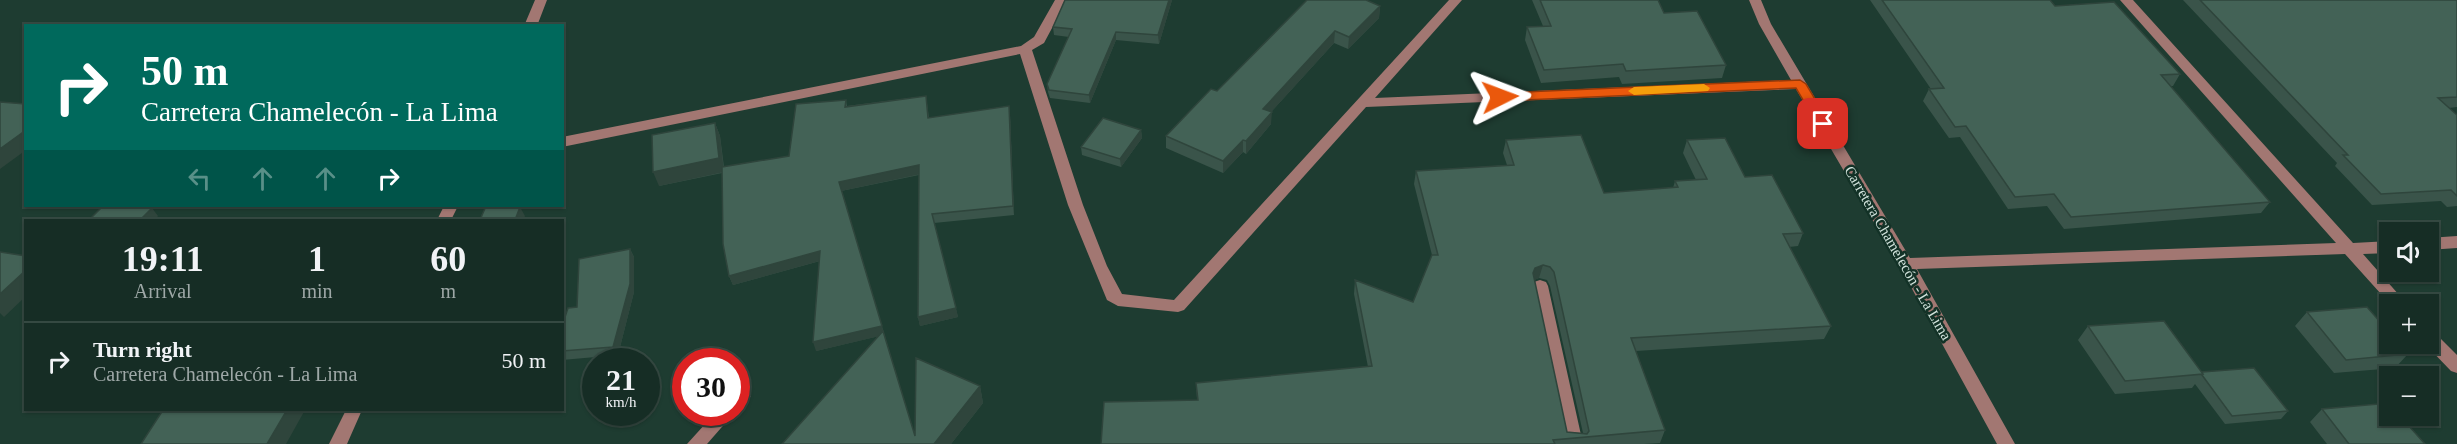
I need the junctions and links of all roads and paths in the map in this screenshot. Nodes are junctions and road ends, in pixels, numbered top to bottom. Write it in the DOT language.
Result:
graph roads {
  1 [pos="541,0"];
  2 [pos="1061,0"];
  3 [pos="1456,0"];
  4 [pos="1755,0"];
  5 [pos="2126,0"];
  6 [pos="531,24"];
  7 [pos="1025,49"];
  8 [pos="1800,84"];
  9 [pos="1361,103"];
  10 [pos="564,142"];
  11 [pos="2457,242"];
  12 [pos="2439,243"];
  13 [pos="2379,248"];
  14 [pos="2348,250"];
  15 [pos="1906,264"];
  16 [pos="1540,286"];
  17 [pos="2390,294"];
  18 [pos="2439,347"];
  19 [pos="2457,366"];
  20 [pos="354,411"];
  21 [pos="713,426"];
  22 [pos="338,444"];
  23 [pos="696,444"];
  24 [pos="1575,444"];
  25 [pos="2006,444"];
  1 -- 6 [label="street"];
  2 -- 7 [label="street"];
  3 -- 9 [label="street"];
  4 -- 8 [label="street, Carretera Chamelecón - La Lima"];
  5 -- 14 [label="street"];
  7 -- 9 [label="street"];
  7 -- 10 [label="street"];
  8 -- 9 [label="street"];
  8 -- 15 [label="street, Carretera Chamelecón - La Lima"];
  11 -- 12 [label="street"];
  13 -- 14 [label="street"];
  14 -- 15 [label="street"];
  14 -- 17 [label="street"];
  15 -- 25 [label="street, Carretera Chamelecón - La Lima"];
  16 -- 24 [label="street"];
  18 -- 19 [label="street"];
  20 -- 22 [label="street"];
  21 -- 23 [label="street"];
}
